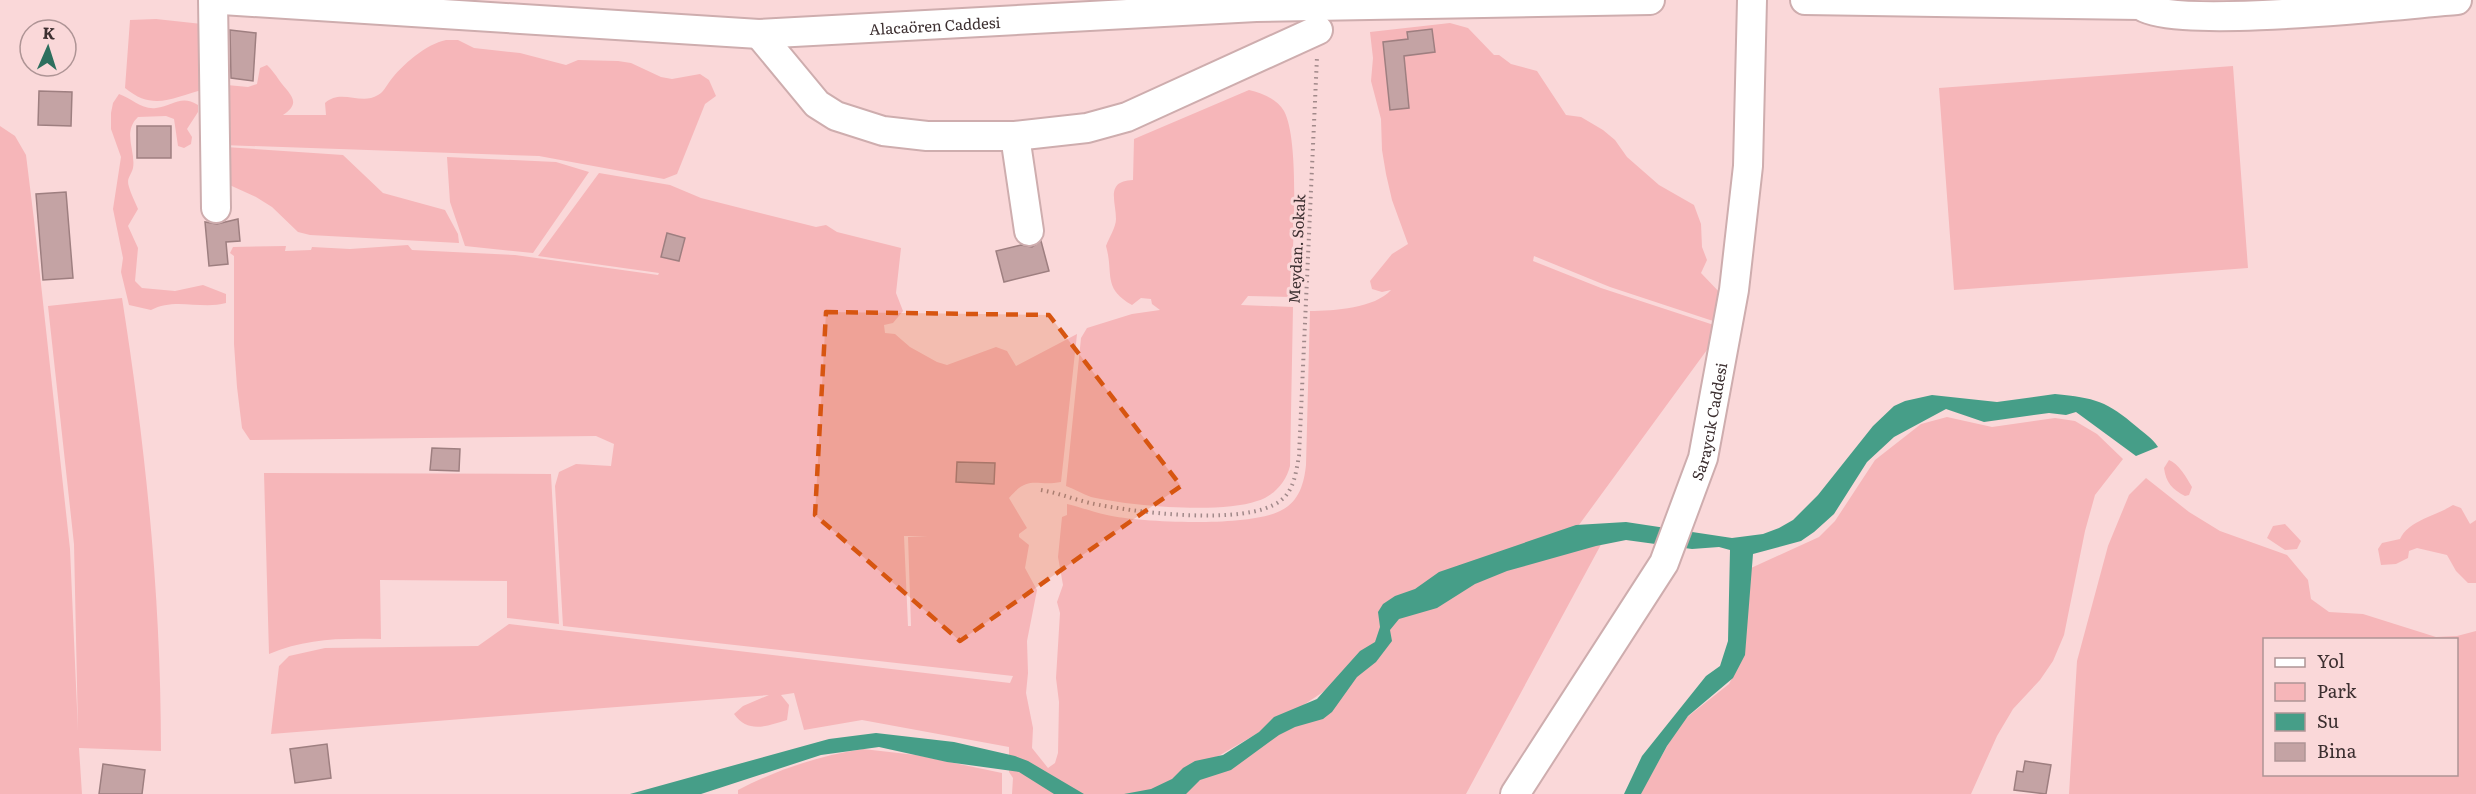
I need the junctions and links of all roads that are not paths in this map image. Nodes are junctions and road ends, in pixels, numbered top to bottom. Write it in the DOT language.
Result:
graph roads {
  1 [pos="213,0"];
  2 [pos="222,0"];
  3 [pos="1650,0"];
  4 [pos="1752,0"];
  5 [pos="1805,0"];
  6 [pos="2457,0"];
  7 [pos="326,3"];
  8 [pos="2143,3"];
  9 [pos="1318,30"];
  10 [pos="759,34"];
  11 [pos="1015,136"];
  12 [pos="216,208"];
  13 [pos="1029,231"];
  14 [pos="1515,794"];
  1 -- 12 [label="street"];
  2 -- 7 [label="street, Alacaören Caddesi"];
  3 -- 10 [label="street, Alacaören Caddesi"];
  4 -- 14 [label="street, Saraycık Caddesi"];
  5 -- 8 [label="street"];
  6 -- 8 [label="street"];
  7 -- 10 [label="street, Alacaören Caddesi"];
  9 -- 11 [label="street"];
  10 -- 11 [label="street"];
  11 -- 13 [label="street"];
}
